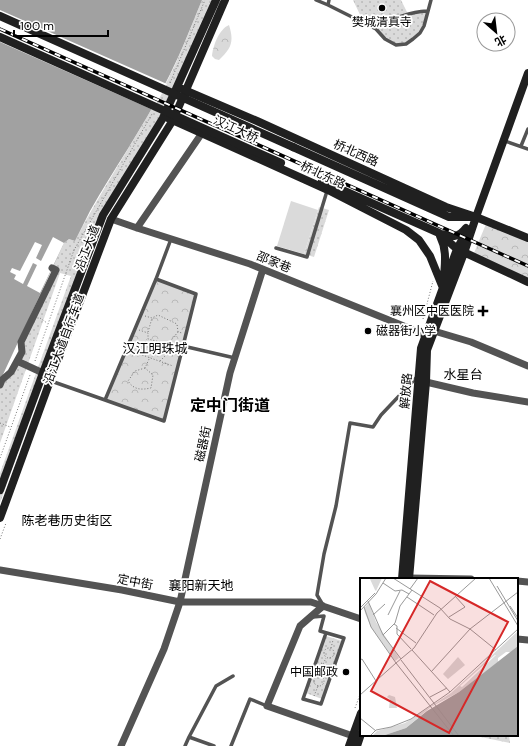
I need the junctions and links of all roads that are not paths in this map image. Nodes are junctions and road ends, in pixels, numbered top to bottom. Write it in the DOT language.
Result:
graph roads {
  1 [pos="216,0"];
  2 [pos="225,0"];
  3 [pos="316,0"];
  4 [pos="330,0"];
  5 [pos="431,0"];
  6 [pos="328,5"];
  7 [pos="427,11"];
  8 [pos="0,16"];
  9 [pos="374,28"];
  10 [pos="0,37"];
  11 [pos="528,73"];
  12 [pos="176,87"];
  13 [pos="185,91"];
  14 [pos="164,115"];
  15 [pos="173,120"];
  16 [pos="528,129"];
  17 [pos="202,133"];
  18 [pos="504,140"];
  19 [pos="521,146"];
  20 [pos="528,149"];
  21 [pos="328,190"];
  22 [pos="476,217"];
  23 [pos="111,218"];
  24 [pos="137,228"];
  25 [pos="439,233"];
  26 [pos="528,238"];
  27 [pos="171,239"];
  28 [pos="276,248"];
  29 [pos="461,251"];
  30 [pos="52,268"];
  31 [pos="263,269"];
  32 [pos="156,279"];
  33 [pos="528,282"];
  34 [pos="443,288"];
  35 [pos="434,331"];
  36 [pos="426,335"];
  37 [pos="183,346"];
  38 [pos="235,358"];
  39 [pos="17,361"];
  40 [pos="528,366"];
  41 [pos="43,372"];
  42 [pos="419,375"];
  43 [pos="50,381"];
  44 [pos="426,382"];
  45 [pos="0,386"];
  46 [pos="105,400"];
  47 [pos="528,402"];
  48 [pos="0,490"];
  49 [pos="3,521"];
  50 [pos="0,570"];
  51 [pos="407,578"];
  52 [pos="407,578"];
  53 [pos="518,581"];
  54 [pos="528,582"];
  55 [pos="180,602"];
  56 [pos="323,606"];
  57 [pos="312,617"];
  58 [pos="360,619"];
  59 [pos="326,633"];
  60 [pos="518,639"];
  61 [pos="528,640"];
  62 [pos="233,676"];
  63 [pos="268,706"];
  64 [pos="360,718"];
  65 [pos="357,735"];
  66 [pos="189,736"];
  67 [pos="121,746"];
  68 [pos="185,746"];
  69 [pos="214,746"];
  70 [pos="231,746"];
  71 [pos="349,746"];
  72 [pos="357,746"];
  1 -- 12 [label="main road, 沿江大道"];
  2 -- 13 [label="main road, 沿江大道"];
  3 -- 6 [label="lane"];
  4 -- 6 [label="lane"];
  5 -- 7 [label="lane"];
  6 -- 9 [label="lane"];
  7 -- 9 [label="lane"];
  7 -- 9 [label="lane"];
  8 -- 22 [label="main road, 汉江大桥, bridge"];
  10 -- 25 [label="main road, 汉江大桥, bridge"];
  11 -- 18 [label="main road, 解放路"];
  12 -- 13 [label="main road, 桥北西路"];
  12 -- 14 [label="main road, 沿江大道"];
  13 -- 15 [label="main road, 沿江大道"];
  13 -- 22 [label="main road, 桥北西路"];
  14 -- 15 [label="main road, 桥北东路"];
  14 -- 41 [label="main road, 沿江大道"];
  15 -- 17 [label="main road, 桥北东路"];
  15 -- 23 [label="main road, 沿江大道"];
  16 -- 19 [label="lane"];
  17 -- 21 [label="main road, 桥北东路"];
  17 -- 24 [label="street"];
  18 -- 19 [label="lane"];
  18 -- 22 [label="main road, 解放路"];
  19 -- 20 [label="lane"];
  21 -- 28 [label="lane"];
  21 -- 34 [label="main road, 桥北东路"];
  22 -- 25 [label="main road"];
  22 -- 26 [label="main road, 桥北西路"];
  22 -- 29 [label="main road, 解放路"];
  23 -- 24 [label="street, 邵家巷"];
  23 -- 43 [label="main road, 沿江大道"];
  24 -- 27 [label="street, 邵家巷"];
  25 -- 29 [label="main road, 汉江大桥"];
  25 -- 34 [label="main road"];
  27 -- 31 [label="street, 邵家巷"];
  27 -- 32 [label="lane"];
  29 -- 33 [label="main road"];
  29 -- 34 [label="main road, 解放路"];
  29 -- 35 [label="main road, 解放路"];
  30 -- 39 [label="street"];
  31 -- 36 [label="street, 邵家巷"];
  31 -- 38 [label="street, 磁器街"];
  32 -- 37 [label="lane"];
  32 -- 46 [label="lane"];
  34 -- 36 [label="main road, 解放路"];
  35 -- 40 [label="street"];
  35 -- 44 [label="main road, 解放路"];
  36 -- 42 [label="main road, 解放路"];
  37 -- 38 [label="lane"];
  37 -- 46 [label="lane"];
  38 -- 55 [label="street, 磁器街"];
  39 -- 41 [label="street"];
  39 -- 45 [label="street"];
  41 -- 48 [label="main road, 沿江大道"];
  42 -- 52 [label="main road, 解放路"];
  42 -- 56 [label="lane"];
  43 -- 46 [label="lane"];
  43 -- 49 [label="main road, 沿江大道"];
  44 -- 47 [label="street"];
  44 -- 51 [label="main road, 解放路"];
  50 -- 55 [label="street, 定中街"];
  53 -- 54 [label="street"];
  55 -- 56 [label="street, 定中街"];
  55 -- 67 [label="street, 磁器街"];
  56 -- 57 [label="street"];
  56 -- 58 [label="street, 定中街"];
  57 -- 59 [label="lane"];
  57 -- 63 [label="street"];
  59 -- 59 [label="lane"];
  60 -- 61 [label="street"];
  62 -- 66 [label="lane"];
  63 -- 65 [label="street"];
  63 -- 70 [label="lane"];
  64 -- 65 [label="main road"];
  65 -- 71 [label="main road"];
  65 -- 72 [label="main road"];
  66 -- 68 [label="lane"];
  66 -- 69 [label="lane"];
}
